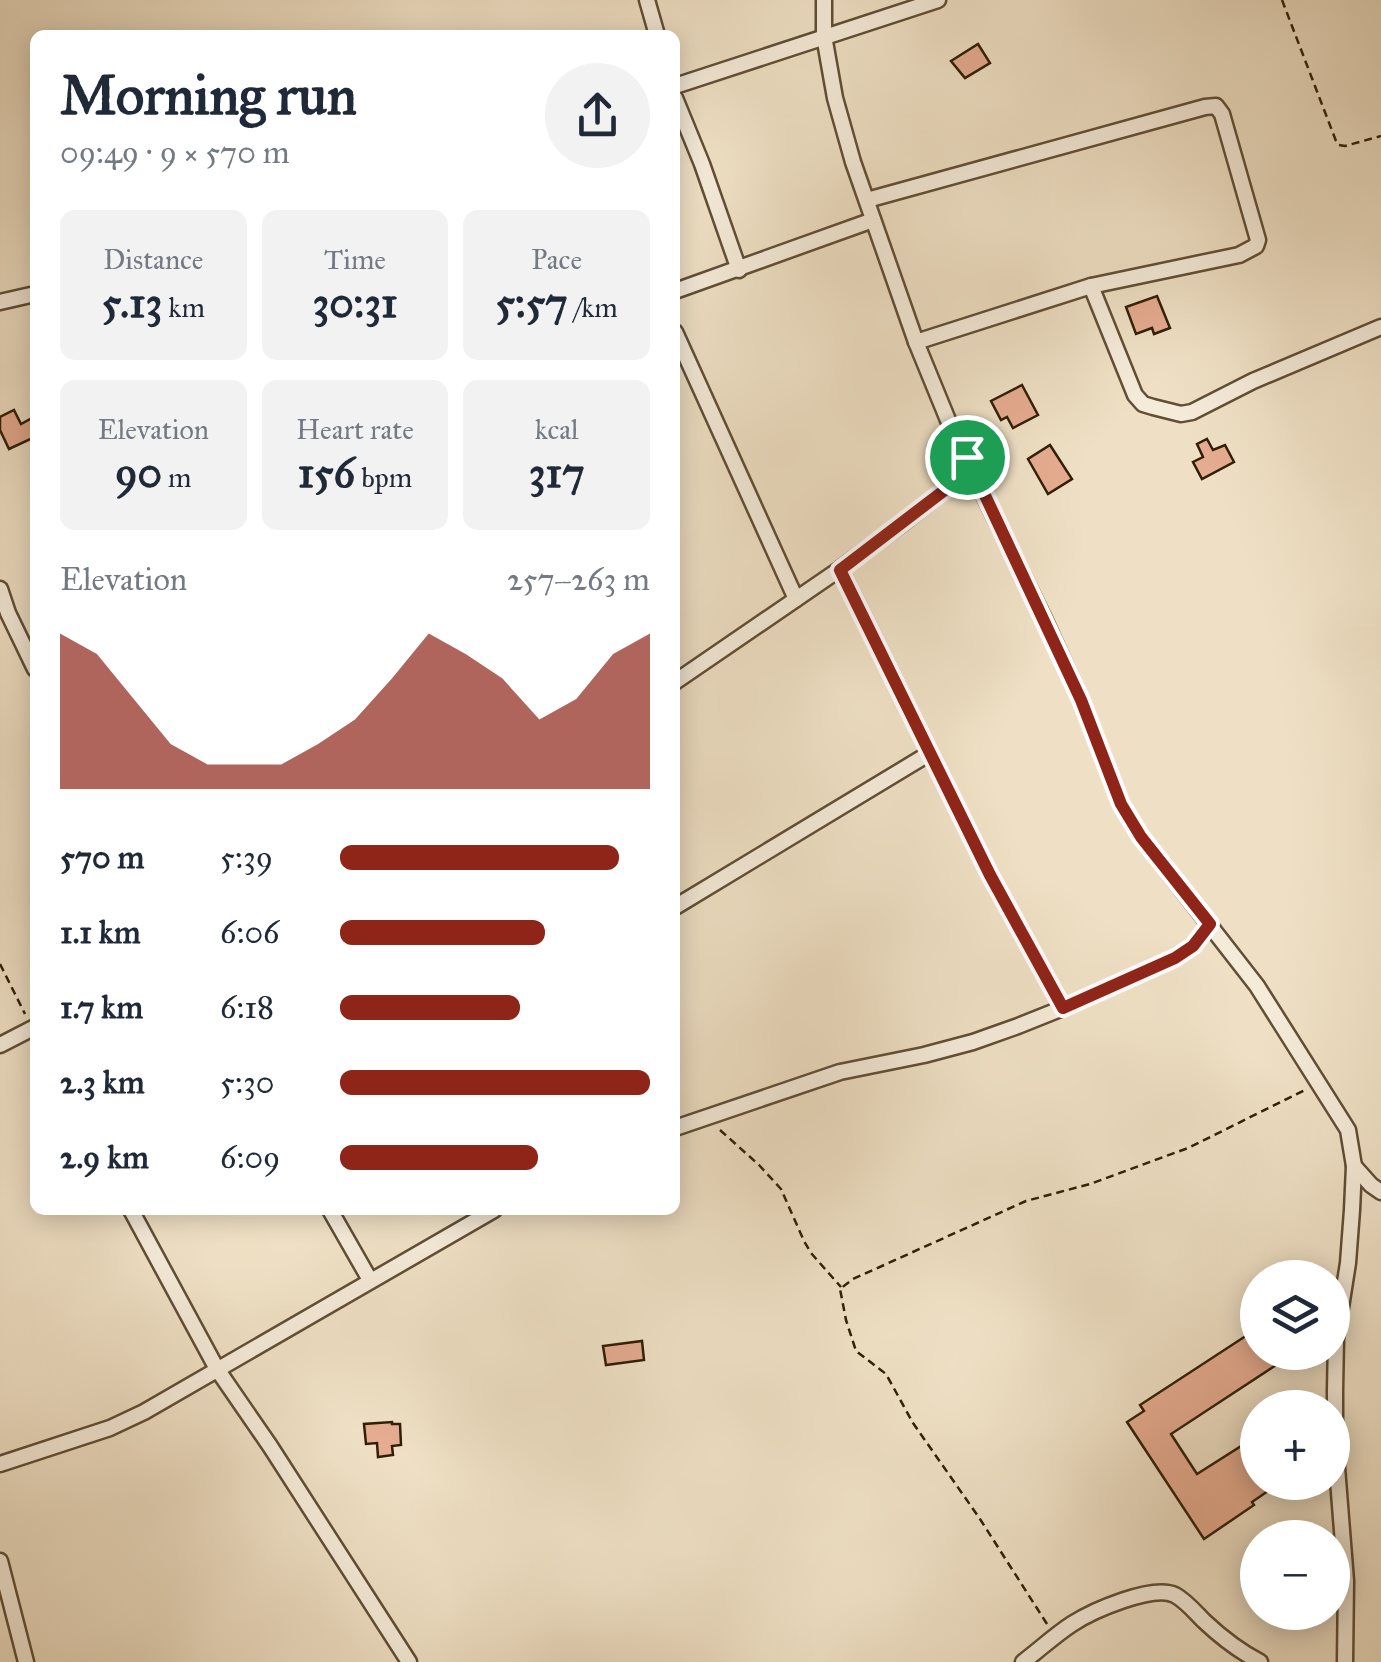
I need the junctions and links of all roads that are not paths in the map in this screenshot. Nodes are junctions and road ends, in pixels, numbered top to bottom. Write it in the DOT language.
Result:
graph roads {
  1 [pos="647,0"];
  2 [pos="824,0"];
  3 [pos="938,0"];
  4 [pos="655,30"];
  5 [pos="824,36"];
  6 [pos="680,84"];
  7 [pos="680,110"];
  8 [pos="867,200"];
  9 [pos="873,220"];
  10 [pos="738,270"];
  11 [pos="1091,286"];
  12 [pos="680,290"];
  13 [pos="30,295"];
  14 [pos="0,302"];
  15 [pos="1381,326"];
  16 [pos="916,342"];
  17 [pos="680,343"];
  18 [pos="967,457"];
  19 [pos="840,570"];
  20 [pos="0,589"];
  21 [pos="796,598"];
  22 [pos="30,658"];
  23 [pos="680,679"];
  24 [pos="930,753"];
  25 [pos="680,904"];
  26 [pos="1210,924"];
  27 [pos="1063,1008"];
  28 [pos="30,1032"];
  29 [pos="0,1045"];
  30 [pos="680,1127"];
  31 [pos="1354,1166"];
  32 [pos="1381,1192"];
  33 [pos="135,1215"];
  34 [pos="333,1215"];
  35 [pos="485,1215"];
  36 [pos="370,1280"];
  37 [pos="217,1369"];
  38 [pos="0,1464"];
  39 [pos="0,1560"];
  40 [pos="26,1662"];
  41 [pos="409,1662"];
  42 [pos="1023,1662"];
  43 [pos="1260,1662"];
  44 [pos="1345,1662"];
  1 -- 4 [label="street"];
  2 -- 5 [label="street"];
  3 -- 5 [label="street"];
  5 -- 6 [label="street"];
  5 -- 8 [label="street"];
  7 -- 10 [label="street"];
  8 -- 9 [label="street"];
  8 -- 11 [label="street"];
  9 -- 10 [label="street"];
  9 -- 16 [label="street"];
  10 -- 12 [label="street"];
  11 -- 15 [label="street"];
  11 -- 16 [label="street"];
  13 -- 14 [label="street"];
  16 -- 18 [label="street"];
  17 -- 21 [label="street"];
  18 -- 19 [label="street"];
  18 -- 26 [label="street"];
  19 -- 21 [label="street"];
  19 -- 24 [label="street"];
  20 -- 22 [label="street"];
  21 -- 23 [label="street"];
  24 -- 25 [label="street"];
  24 -- 27 [label="street"];
  26 -- 27 [label="street"];
  26 -- 31 [label="street"];
  27 -- 30 [label="street"];
  28 -- 29 [label="street"];
  31 -- 32 [label="street"];
  31 -- 44 [label="street"];
  33 -- 37 [label="street"];
  34 -- 36 [label="street"];
  35 -- 36 [label="street"];
  36 -- 37 [label="street"];
  37 -- 38 [label="street"];
  37 -- 41 [label="street"];
  39 -- 40 [label="street"];
  42 -- 43 [label="street"];
}
